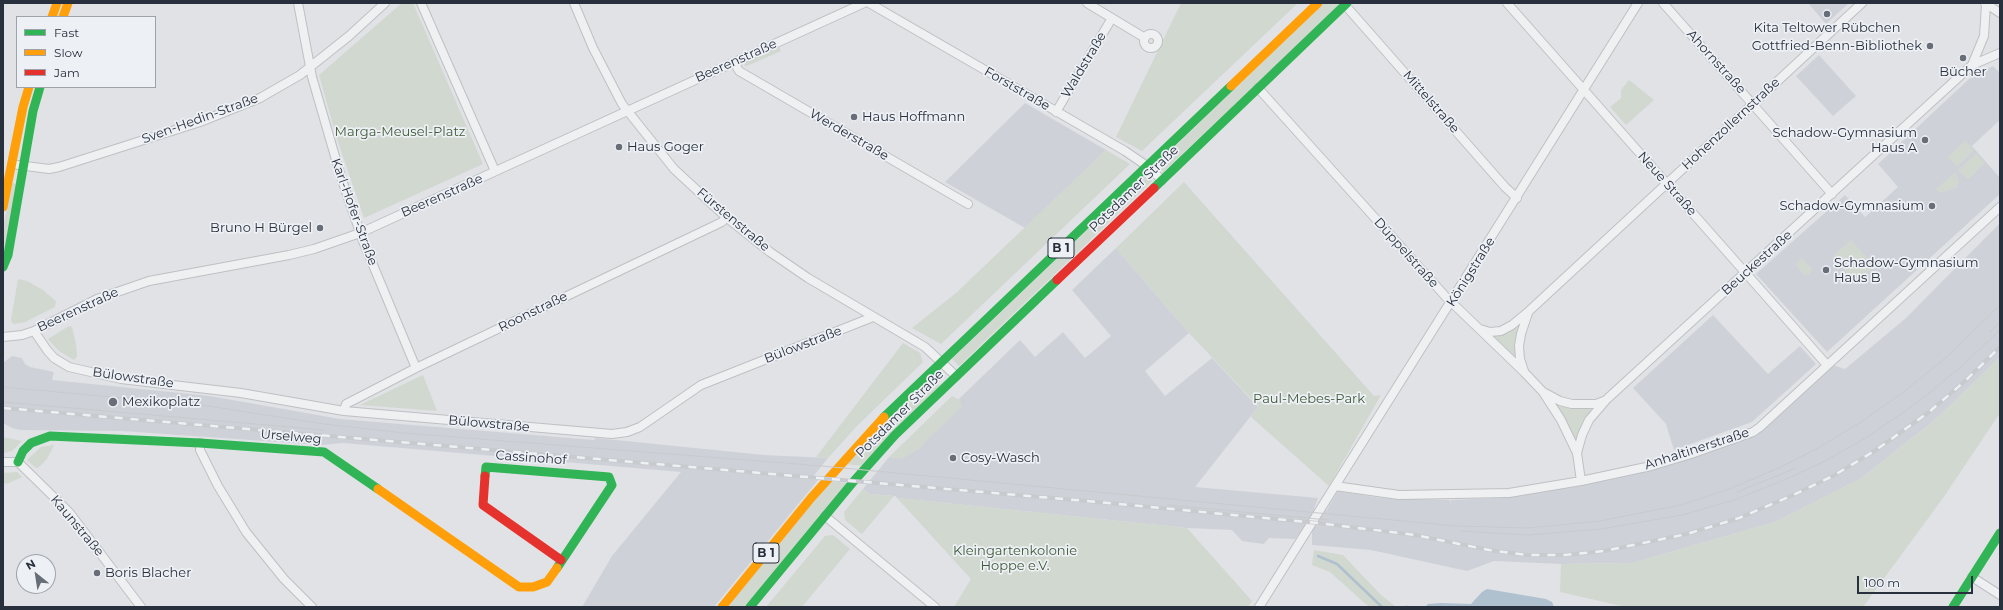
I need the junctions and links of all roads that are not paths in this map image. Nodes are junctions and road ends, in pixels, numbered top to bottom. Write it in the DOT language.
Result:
graph roads {
  1 [pos="57,3"];
  2 [pos="68,3"];
  3 [pos="298,3"];
  4 [pos="385,3"];
  5 [pos="421,3"];
  6 [pos="574,3"];
  7 [pos="864,3"];
  8 [pos="870,3"];
  9 [pos="1087,3"];
  10 [pos="1318,3"];
  11 [pos="1507,3"];
  12 [pos="1638,3"];
  13 [pos="1663,3"];
  14 [pos="1862,3"];
  15 [pos="1346,4"];
  16 [pos="1985,4"];
  17 [pos="2000,13"];
  18 [pos="52,16"];
  19 [pos="63,16"];
  20 [pos="1112,18"];
  21 [pos="1145,38"];
  22 [pos="2000,53"];
  23 [pos="734,62"];
  24 [pos="1972,65"];
  25 [pos="310,67"];
  26 [pos="29,88"];
  27 [pos="40,88"];
  28 [pos="1258,88"];
  29 [pos="1584,90"];
  30 [pos="1753,104"];
  31 [pos="627,110"];
  32 [pos="1056,112"];
  33 [pos="11,164"];
  34 [pos="23,165"];
  35 [pos="1147,166"];
  36 [pos="495,171"];
  37 [pos="1162,180"];
  38 [pos="1666,183"];
  39 [pos="1832,194"];
  40 [pos="1517,198"];
  41 [pos="968,204"];
  42 [pos="3,207"];
  43 [pos="2000,207"];
  44 [pos="726,217"];
  45 [pos="360,233"];
  46 [pos="3,267"];
  47 [pos="1746,273"];
  48 [pos="1451,303"];
  49 [pos="1529,311"];
  50 [pos="874,317"];
  51 [pos="1478,328"];
  52 [pos="34,331"];
  53 [pos="3,337"];
  54 [pos="942,362"];
  55 [pos="1827,365"];
  56 [pos="416,368"];
  57 [pos="1524,372"];
  58 [pos="956,376"];
  59 [pos="1543,392"];
  60 [pos="1607,400"];
  61 [pos="344,411"];
  62 [pos="200,443"];
  63 [pos="1577,453"];
  64 [pos="3,462"];
  65 [pos="18,462"];
  66 [pos="1581,481"];
  67 [pos="1335,486"];
  68 [pos="825,516"];
  69 [pos="2000,533"];
  70 [pos="561,560"];
  71 [pos="1972,577"];
  72 [pos="533,587"];
  73 [pos="2000,595"];
  74 [pos="141,607"];
  75 [pos="312,607"];
  76 [pos="722,607"];
  77 [pos="750,607"];
  78 [pos="935,607"];
  79 [pos="1258,607"];
  80 [pos="1953,607"];
  1 -- 18 [label="main road"];
  2 -- 19 [label="main road"];
  3 -- 25 [label="street, Karl-Hofer-Straße"];
  4 -- 25 [label="street, Sven-Hedin-Straße"];
  5 -- 36 [label="street"];
  6 -- 31 [label="street, Fürstenstraße"];
  7 -- 23 [label="street, Beerenstraße"];
  8 -- 32 [label="street, Forststraße"];
  9 -- 20 [label="street"];
  10 -- 35 [label="main road, Potsdamer Straße / B 1"];
  11 -- 29 [label="street, Neue Straße"];
  12 -- 29 [label="street, Königstraße"];
  13 -- 30 [label="street, Ahornstraße"];
  14 -- 30 [label="street, Hohenzollernstraße"];
  15 -- 28 [label="main road, Potsdamer Straße / B 1"];
  15 -- 40 [label="street, Mittelstraße"];
  16 -- 17 [label="street"];
  16 -- 24 [label="street"];
  20 -- 21 [label="street"];
  20 -- 32 [label="street, Waldstraße"];
  22 -- 24 [label="street, Beuckestraße"];
  23 -- 31 [label="street, Beerenstraße"];
  23 -- 41 [label="street, Werderstraße"];
  24 -- 39 [label="street, Beuckestraße"];
  25 -- 34 [label="street, Sven-Hedin-Straße"];
  25 -- 45 [label="street, Karl-Hofer-Straße"];
  26 -- 33 [label="main road"];
  27 -- 34 [label="main road"];
  28 -- 37 [label="main road, Potsdamer Straße / B 1"];
  28 -- 48 [label="street, Düppelstraße"];
  29 -- 38 [label="street, Neue Straße"];
  29 -- 40 [label="street, Königstraße"];
  30 -- 38 [label="street, Hohenzollernstraße"];
  30 -- 39 [label="street, Ahornstraße"];
  31 -- 36 [label="street, Beerenstraße"];
  31 -- 44 [label="street, Fürstenstraße"];
  32 -- 35 [label="street, Forststraße"];
  33 -- 34 [label="street, Sven-Hedin-Straße"];
  33 -- 42 [label="main road"];
  34 -- 46 [label="main road"];
  35 -- 37 [label="street, Forststraße"];
  35 -- 54 [label="main road, Potsdamer Straße / B 1"];
  36 -- 45 [label="street, Beerenstraße"];
  37 -- 58 [label="main road, Potsdamer Straße / B 1"];
  38 -- 47 [label="street, Neue Straße"];
  38 -- 49 [label="street, Hohenzollernstraße"];
  39 -- 47 [label="street, Beuckestraße"];
  40 -- 48 [label="street, Königstraße"];
  43 -- 55 [label="street, Anhaltinerstraße"];
  44 -- 50 [label="street, Fürstenstraße"];
  44 -- 56 [label="street, Roonstraße"];
  45 -- 52 [label="street, Beerenstraße"];
  45 -- 56 [label="street, Karl-Hofer-Straße"];
  47 -- 55 [label="street, Neue Straße"];
  47 -- 60 [label="street, Beuckestraße"];
  48 -- 51 [label="street, Düppelstraße"];
  48 -- 67 [label="street, Königstraße"];
  49 -- 51 [label="street, Hohenzollernstraße"];
  49 -- 57 [label="street, Hohenzollernstraße"];
  50 -- 54 [label="street, Fürstenstraße"];
  50 -- 61 [label="street, Bülowstraße"];
  51 -- 57 [label="street, Düppelstraße"];
  52 -- 53 [label="street, Beerenstraße"];
  52 -- 61 [label="street, Bülowstraße"];
  54 -- 58 [label="street, Fürstenstraße"];
  54 -- 76 [label="main road, Potsdamer Straße / B 1"];
  55 -- 66 [label="street, Anhaltinerstraße"];
  56 -- 61 [label="street, Roonstraße"];
  57 -- 59 [label="street, Düppelstraße"];
  58 -- 68 [label="main road, Potsdamer Straße / B 1"];
  59 -- 60 [label="street"];
  59 -- 63 [label="street, Düppelstraße"];
  60 -- 63 [label="street, Beuckestraße"];
  62 -- 65 [label="main road, Urselweg"];
  62 -- 72 [label="main road, Urselweg"];
  62 -- 75 [label="street"];
  63 -- 66 [label="street, Düppelstraße"];
  64 -- 65 [label="street"];
  65 -- 74 [label="street, Kaunstraße"];
  66 -- 67 [label="street, Anhaltinerstraße"];
  67 -- 79 [label="street, Königstraße"];
  68 -- 77 [label="main road, B 1"];
  68 -- 78 [label="street"];
  69 -- 71 [label="main road"];
  70 -- 70 [label="main road, Cassinohof"];
  70 -- 72 [label="main road, Cassinohof"];
  71 -- 73 [label="street"];
  71 -- 80 [label="main road"];
}
